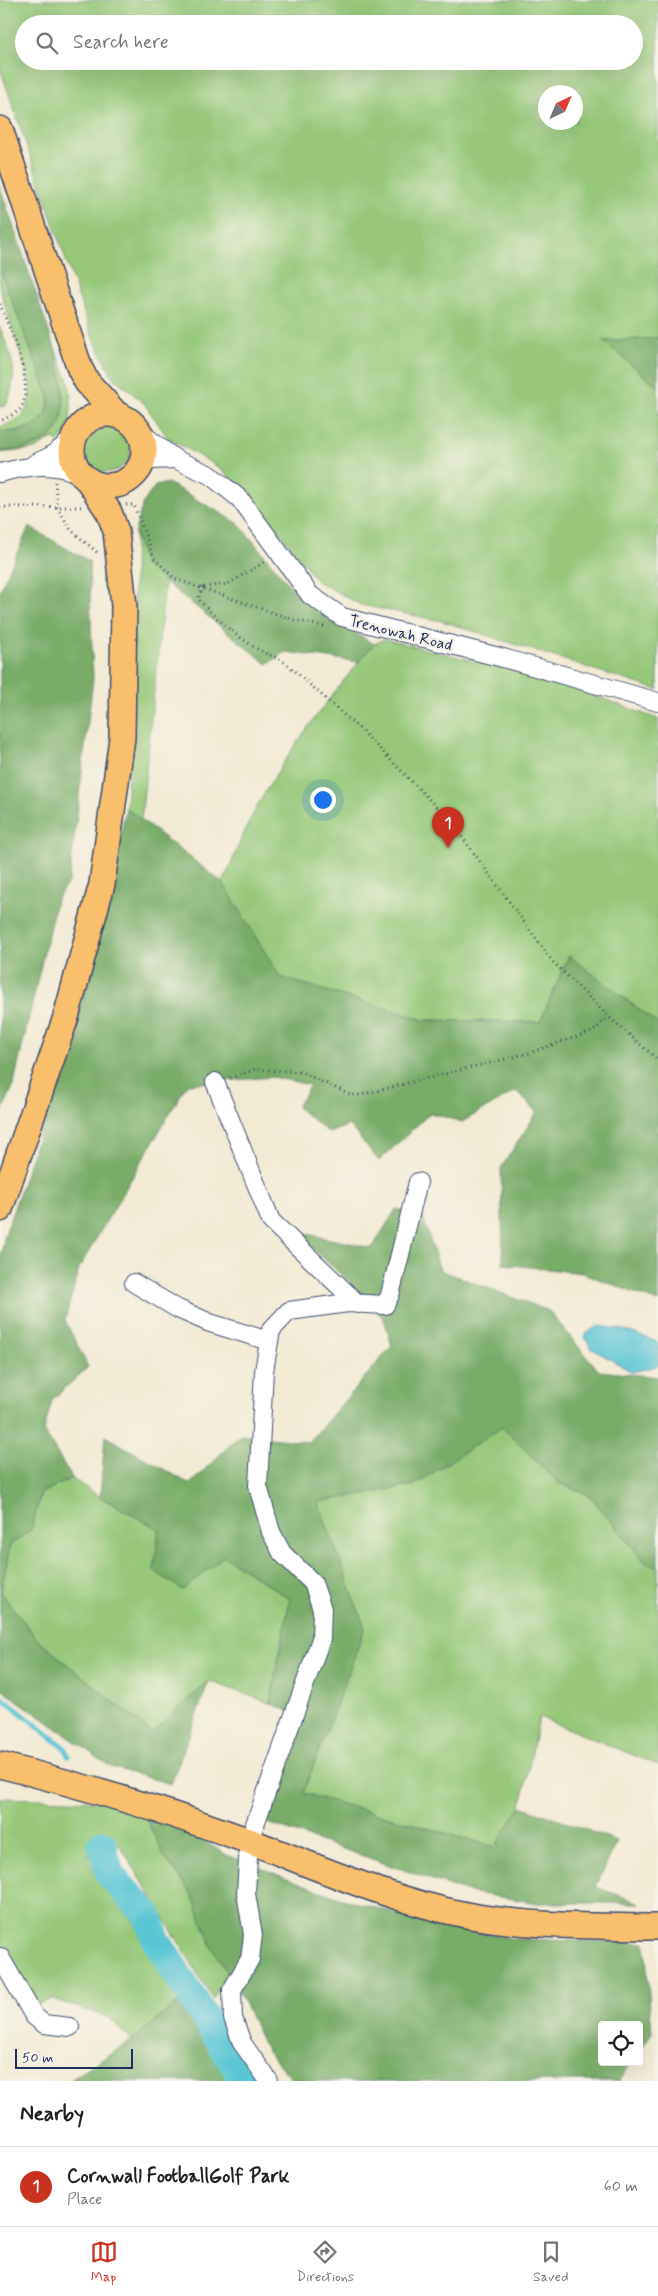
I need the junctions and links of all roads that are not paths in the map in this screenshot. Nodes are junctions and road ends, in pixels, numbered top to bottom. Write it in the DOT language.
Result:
graph roads {
  1 [pos="0,129"];
  2 [pos="80,369"];
  3 [pos="116,414"];
  4 [pos="141,433"];
  5 [pos="75,435"];
  6 [pos="175,459"];
  7 [pos="31,466"];
  8 [pos="140,467"];
  9 [pos="0,473"];
  10 [pos="85,478"];
  11 [pos="114,506"];
  12 [pos="658,702"];
  13 [pos="215,1082"];
  14 [pos="418,1182"];
  15 [pos="0,1209"];
  16 [pos="134,1284"];
  17 [pos="358,1304"];
  18 [pos="269,1341"];
  19 [pos="0,1765"];
  20 [pos="0,1778"];
  21 [pos="54,1778"];
  22 [pos="249,1841"];
  23 [pos="658,1927"];
  24 [pos="0,1957"];
  25 [pos="70,2027"];
  26 [pos="269,2081"];
  1 -- 2 [label="highway"];
  2 -- 3 [label="highway"];
  2 -- 5 [label="highway"];
  3 -- 4 [label="highway"];
  3 -- 5 [label="highway"];
  4 -- 6 [label="street, Trenowah Road"];
  4 -- 8 [label="highway"];
  5 -- 7 [label="street"];
  5 -- 10 [label="highway"];
  6 -- 8 [label="street, Trenowah Road"];
  6 -- 12 [label="street, Trenowah Road"];
  7 -- 9 [label="street"];
  7 -- 10 [label="street"];
  8 -- 10 [label="highway"];
  8 -- 11 [label="highway"];
  10 -- 11 [label="highway"];
  11 -- 15 [label="highway"];
  13 -- 17 [label="street"];
  14 -- 17 [label="street"];
  16 -- 18 [label="street"];
  17 -- 18 [label="street"];
  18 -- 22 [label="street"];
  19 -- 21 [label="highway"];
  20 -- 21 [label="highway"];
  21 -- 22 [label="highway"];
  22 -- 23 [label="highway"];
  22 -- 26 [label="street"];
  24 -- 25 [label="street"];
}
